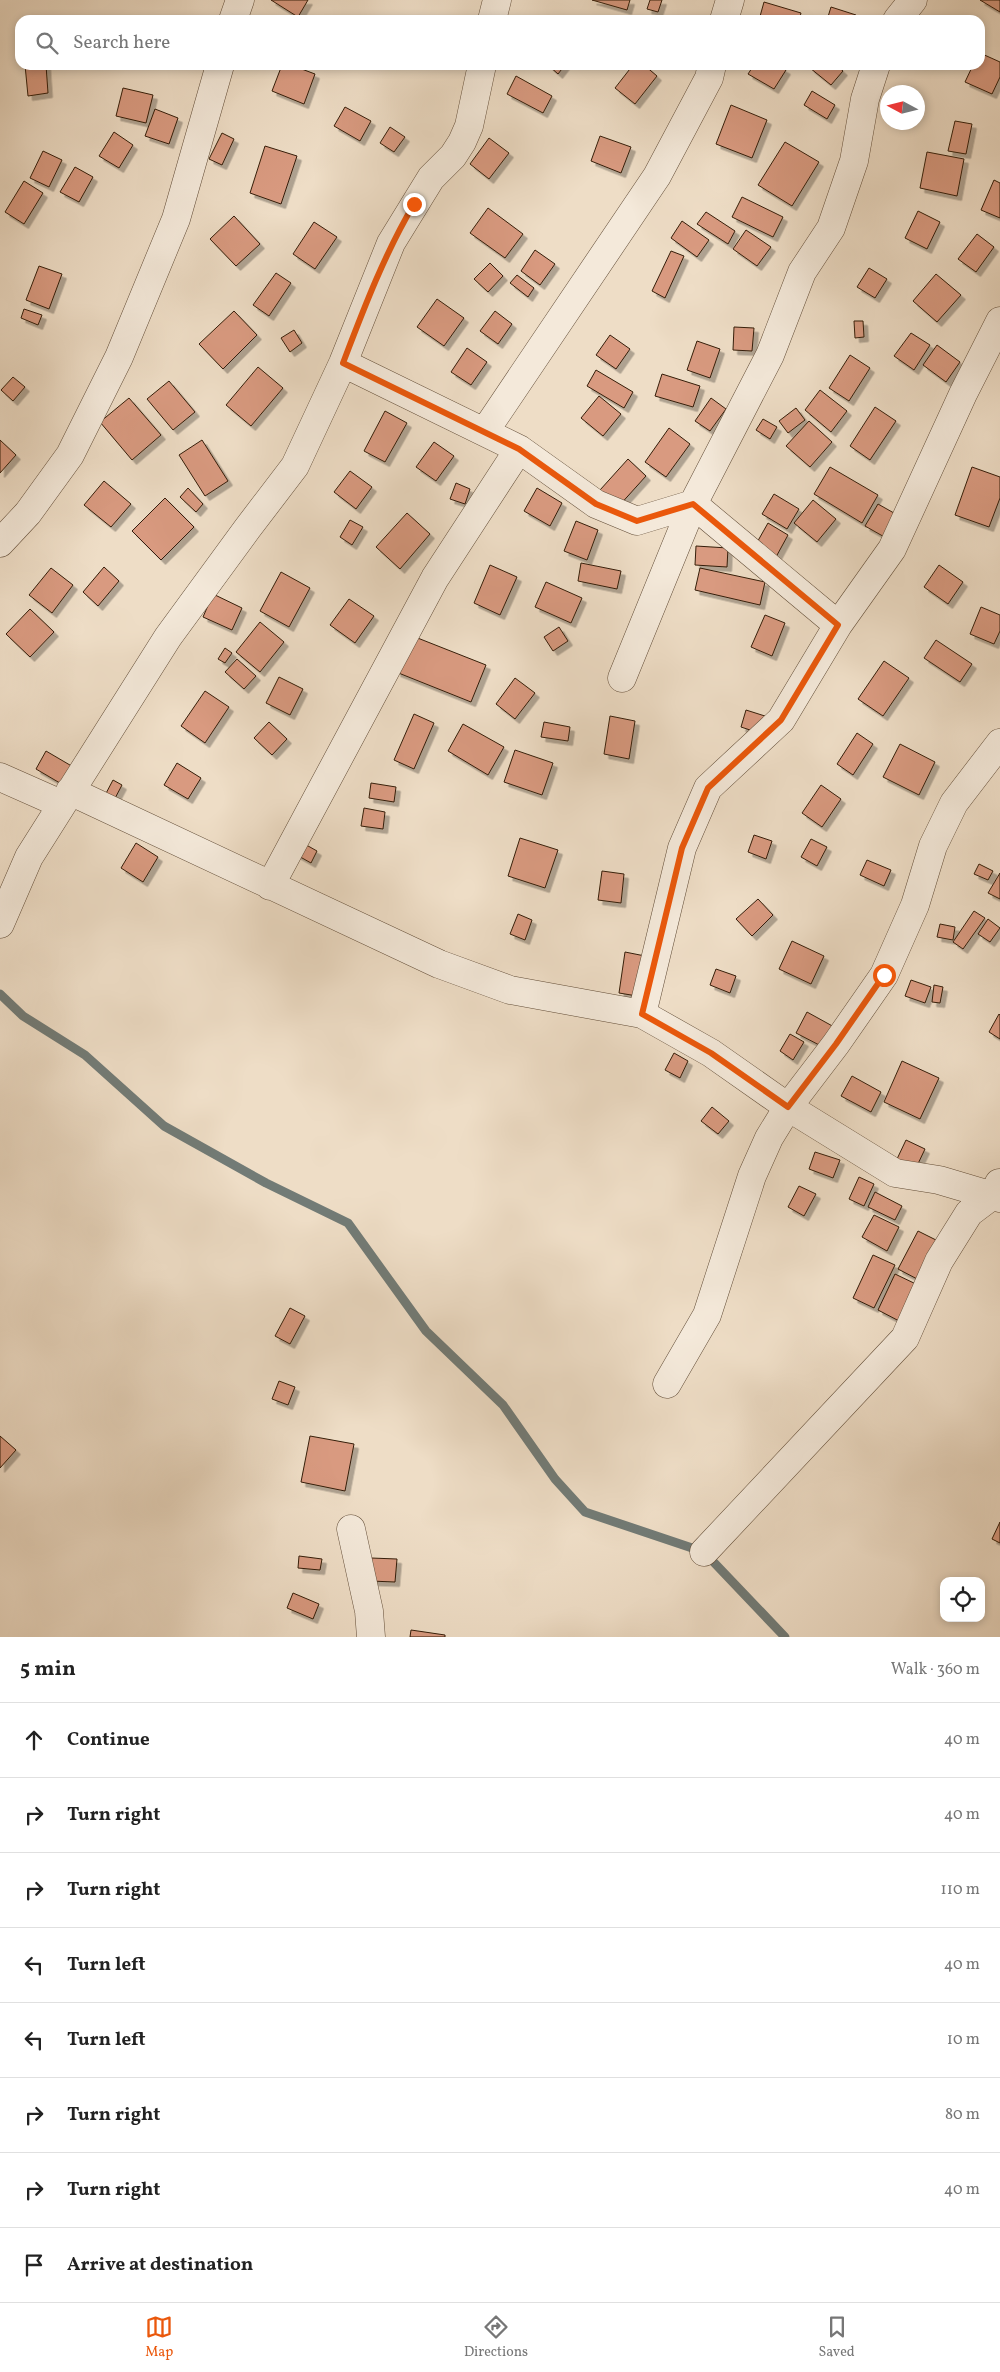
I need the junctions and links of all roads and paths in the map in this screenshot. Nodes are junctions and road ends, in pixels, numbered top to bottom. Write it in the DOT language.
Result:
graph roads {
  1 [pos="240,0"];
  2 [pos="497,0"];
  3 [pos="730,0"];
  4 [pos="913,0"];
  5 [pos="235,15"];
  6 [pos="493,15"];
  7 [pos="726,15"];
  8 [pos="901,15"];
  9 [pos="219,70"];
  10 [pos="481,70"];
  11 [pos="711,70"];
  12 [pos="874,70"];
  13 [pos="1000,321"];
  14 [pos="343,363"];
  15 [pos="485,431"];
  16 [pos="519,449"];
  17 [pos="693,504"];
  18 [pos="0,543"];
  19 [pos="838,625"];
  20 [pos="622,678"];
  21 [pos="1000,743"];
  22 [pos="0,777"];
  23 [pos="65,798"];
  24 [pos="270,886"];
  25 [pos="0,924"];
  26 [pos="642,1014"];
  27 [pos="788,1107"];
  28 [pos="998,1192"];
  29 [pos="667,1384"];
  30 [pos="351,1529"];
  31 [pos="704,1552"];
  32 [pos="371,1637"];
  1 -- 5 [label="street"];
  2 -- 6 [label="street"];
  3 -- 7 [label="street"];
  4 -- 8 [label="street"];
  9 -- 18 [label="street"];
  10 -- 14 [label="street"];
  11 -- 15 [label="street"];
  12 -- 17 [label="street"];
  13 -- 19 [label="street"];
  14 -- 15 [label="street"];
  14 -- 23 [label="street"];
  15 -- 16 [label="street"];
  16 -- 17 [label="street"];
  16 -- 24 [label="street"];
  17 -- 19 [label="street"];
  17 -- 20 [label="street"];
  19 -- 26 [label="street"];
  21 -- 27 [label="street"];
  22 -- 23 [label="street"];
  23 -- 24 [label="street"];
  23 -- 25 [label="street"];
  24 -- 26 [label="street"];
  26 -- 27 [label="street"];
  27 -- 28 [label="street"];
  27 -- 29 [label="street"];
  28 -- 31 [label="street"];
  30 -- 32 [label="street"];
}
